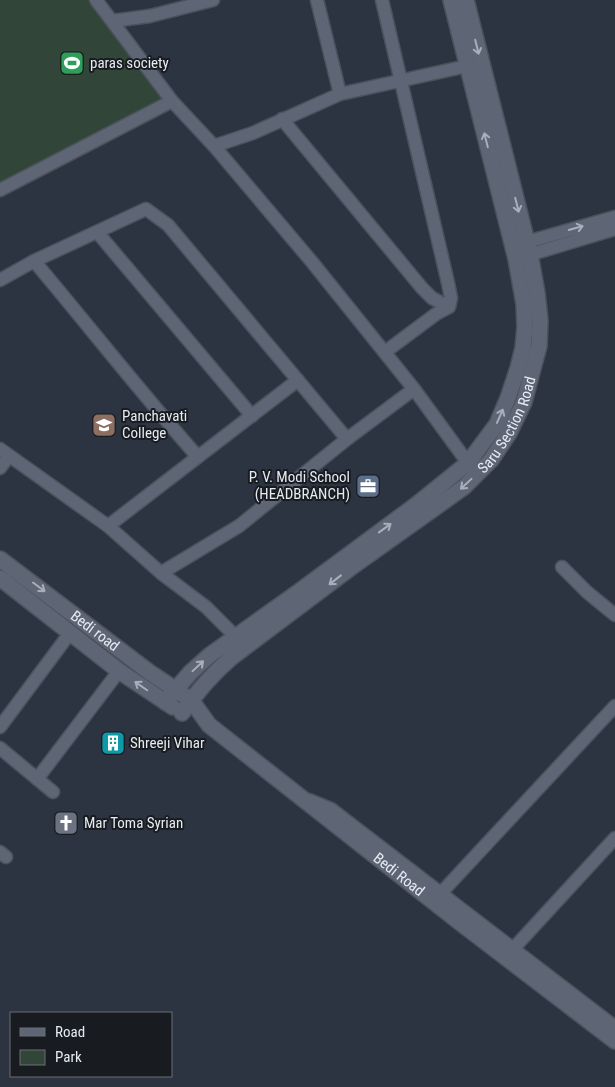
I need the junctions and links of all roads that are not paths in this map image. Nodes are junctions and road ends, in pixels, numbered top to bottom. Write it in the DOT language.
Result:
graph roads {
  1 [pos="96,0"];
  2 [pos="213,0"];
  3 [pos="317,0"];
  4 [pos="382,0"];
  5 [pos="451,0"];
  6 [pos="466,0"];
  7 [pos="112,21"];
  8 [pos="468,66"];
  9 [pos="402,81"];
  10 [pos="340,94"];
  11 [pos="172,101"];
  12 [pos="282,119"];
  13 [pos="214,146"];
  14 [pos="0,190"];
  15 [pos="615,217"];
  16 [pos="615,229"];
  17 [pos="97,232"];
  18 [pos="521,250"];
  19 [pos="34,261"];
  20 [pos="0,280"];
  21 [pos="449,307"];
  22 [pos="385,352"];
  23 [pos="298,380"];
  24 [pos="414,389"];
  25 [pos="252,416"];
  26 [pos="347,439"];
  27 [pos="4,452"];
  28 [pos="198,457"];
  29 [pos="468,463"];
  30 [pos="0,468"];
  31 [pos="108,526"];
  32 [pos="0,558"];
  33 [pos="562,567"];
  34 [pos="161,573"];
  35 [pos="0,578"];
  36 [pos="615,615"];
  37 [pos="70,633"];
  38 [pos="236,637"];
  39 [pos="119,671"];
  40 [pos="176,690"];
  41 [pos="191,700"];
  42 [pos="165,702"];
  43 [pos="615,706"];
  44 [pos="182,713"];
  45 [pos="209,725"];
  46 [pos="0,727"];
  47 [pos="0,748"];
  48 [pos="37,779"];
  49 [pos="53,792"];
  50 [pos="299,796"];
  51 [pos="615,838"];
  52 [pos="441,894"];
  53 [pos="513,949"];
  54 [pos="615,1028"];
  55 [pos="615,1041"];
  1 -- 7 [label="street"];
  2 -- 7 [label="street"];
  3 -- 10 [label="street"];
  4 -- 9 [label="street"];
  5 -- 8 [label="street, Saru Section Road"];
  6 -- 18 [label="street, Saru Section Road, one-way"];
  7 -- 11 [label="street"];
  8 -- 9 [label="street"];
  18 -- 8 [label="street, Saru Section Road, one-way"];
  9 -- 10 [label="street"];
  9 -- 21 [label="street"];
  10 -- 12 [label="street"];
  11 -- 13 [label="street"];
  11 -- 14 [label="street"];
  12 -- 13 [label="street"];
  12 -- 21 [label="street"];
  13 -- 22 [label="street"];
  18 -- 15 [label="street, one-way"];
  16 -- 18 [label="street"];
  17 -- 19 [label="street"];
  17 -- 23 [label="street"];
  17 -- 25 [label="street"];
  29 -- 18 [label="street, Saru Section Road, one-way"];
  18 -- 41 [label="street, Saru Section Road, one-way"];
  19 -- 20 [label="street"];
  19 -- 28 [label="street"];
  21 -- 22 [label="street"];
  22 -- 24 [label="street"];
  23 -- 25 [label="street"];
  23 -- 26 [label="street"];
  24 -- 26 [label="street"];
  24 -- 29 [label="street"];
  25 -- 28 [label="street"];
  26 -- 34 [label="street"];
  27 -- 30 [label="street"];
  27 -- 31 [label="street"];
  28 -- 31 [label="street"];
  38 -- 29 [label="street, Saru Section Road, one-way"];
  31 -- 34 [label="street"];
  32 -- 40 [label="street, Bedi road, one-way"];
  33 -- 36 [label="street"];
  34 -- 38 [label="street"];
  35 -- 37 [label="street, Bedi Road"];
  37 -- 39 [label="street, Bedi Road"];
  37 -- 46 [label="street"];
  40 -- 38 [label="street, Saru Section Road, one-way"];
  42 -- 39 [label="street, Bedi Road, one-way"];
  39 -- 48 [label="street"];
  40 -- 41 [label="street, Bedi road"];
  40 -- 42 [label="street, Saru Section Road"];
  41 -- 44 [label="street, Saru Section Road"];
  41 -- 45 [label="street, Bedi Road"];
  42 -- 44 [label="street, Bedi Road"];
  43 -- 52 [label="street"];
  44 -- 45 [label="street, Bedi Road"];
  45 -- 50 [label="street, Bedi Road"];
  47 -- 48 [label="street"];
  48 -- 49 [label="street"];
  50 -- 52 [label="street"];
  50 -- 55 [label="street, Bedi Road"];
  51 -- 53 [label="street"];
  52 -- 53 [label="street"];
  53 -- 54 [label="street"];
}
